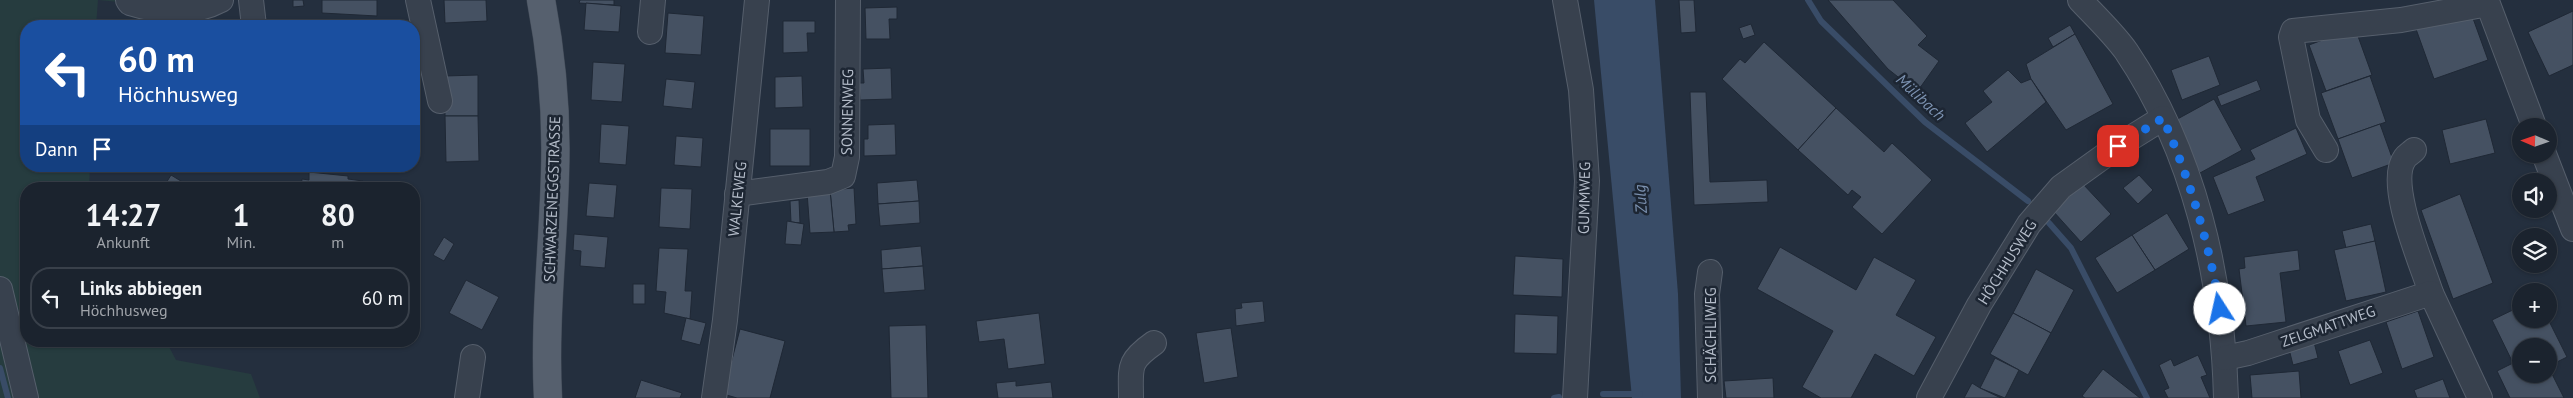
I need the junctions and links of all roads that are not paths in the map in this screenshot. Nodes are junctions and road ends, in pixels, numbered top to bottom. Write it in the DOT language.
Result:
graph roads {
  1 [pos="128,0"];
  2 [pos="221,0"];
  3 [pos="251,0"];
  4 [pos="418,0"];
  5 [pos="541,0"];
  6 [pos="653,0"];
  7 [pos="757,0"];
  8 [pos="848,0"];
  9 [pos="1565,0"];
  10 [pos="2080,0"];
  11 [pos="253,20"];
  12 [pos="650,32"];
  13 [pos="440,101"];
  14 [pos="2163,118"];
  15 [pos="2531,118"];
  16 [pos="2326,150"];
  17 [pos="2414,150"];
  18 [pos="2547,163"];
  19 [pos="738,194"];
  20 [pos="2573,229"];
  21 [pos="1710,272"];
  22 [pos="0,289"];
  23 [pos="2432,293"];
  24 [pos="1154,343"];
  25 [pos="473,357"];
  26 [pos="2225,358"];
  27 [pos="26,398"];
  28 [pos="467,398"];
  29 [pos="548,398"];
  30 [pos="714,398"];
  31 [pos="1131,398"];
  32 [pos="1575,398"];
  33 [pos="1710,398"];
  34 [pos="1929,398"];
  35 [pos="2226,398"];
  36 [pos="2480,398"];
  1 -- 2 [label="street"];
  3 -- 11 [label="street"];
  4 -- 13 [label="street"];
  5 -- 29 [label="main road, SCHWARZENEGGSTRASSE"];
  6 -- 12 [label="street"];
  7 -- 19 [label="street, WALKEWEG"];
  8 -- 19 [label="street, SONNENWEG"];
  9 -- 32 [label="street, GUMMWEG"];
  10 -- 14 [label="street"];
  14 -- 26 [label="street"];
  14 -- 34 [label="street, HÖCHHUSWEG"];
  15 -- 16 [label="street"];
  17 -- 23 [label="street"];
  18 -- 20 [label="street"];
  19 -- 30 [label="street, WALKEWEG"];
  21 -- 33 [label="street, SCHÄCHLIWEG"];
  22 -- 27 [label="street"];
  23 -- 26 [label="street, ZELGMATTWEG"];
  23 -- 36 [label="street"];
  24 -- 31 [label="street"];
  25 -- 28 [label="street"];
  26 -- 35 [label="street"];
}
